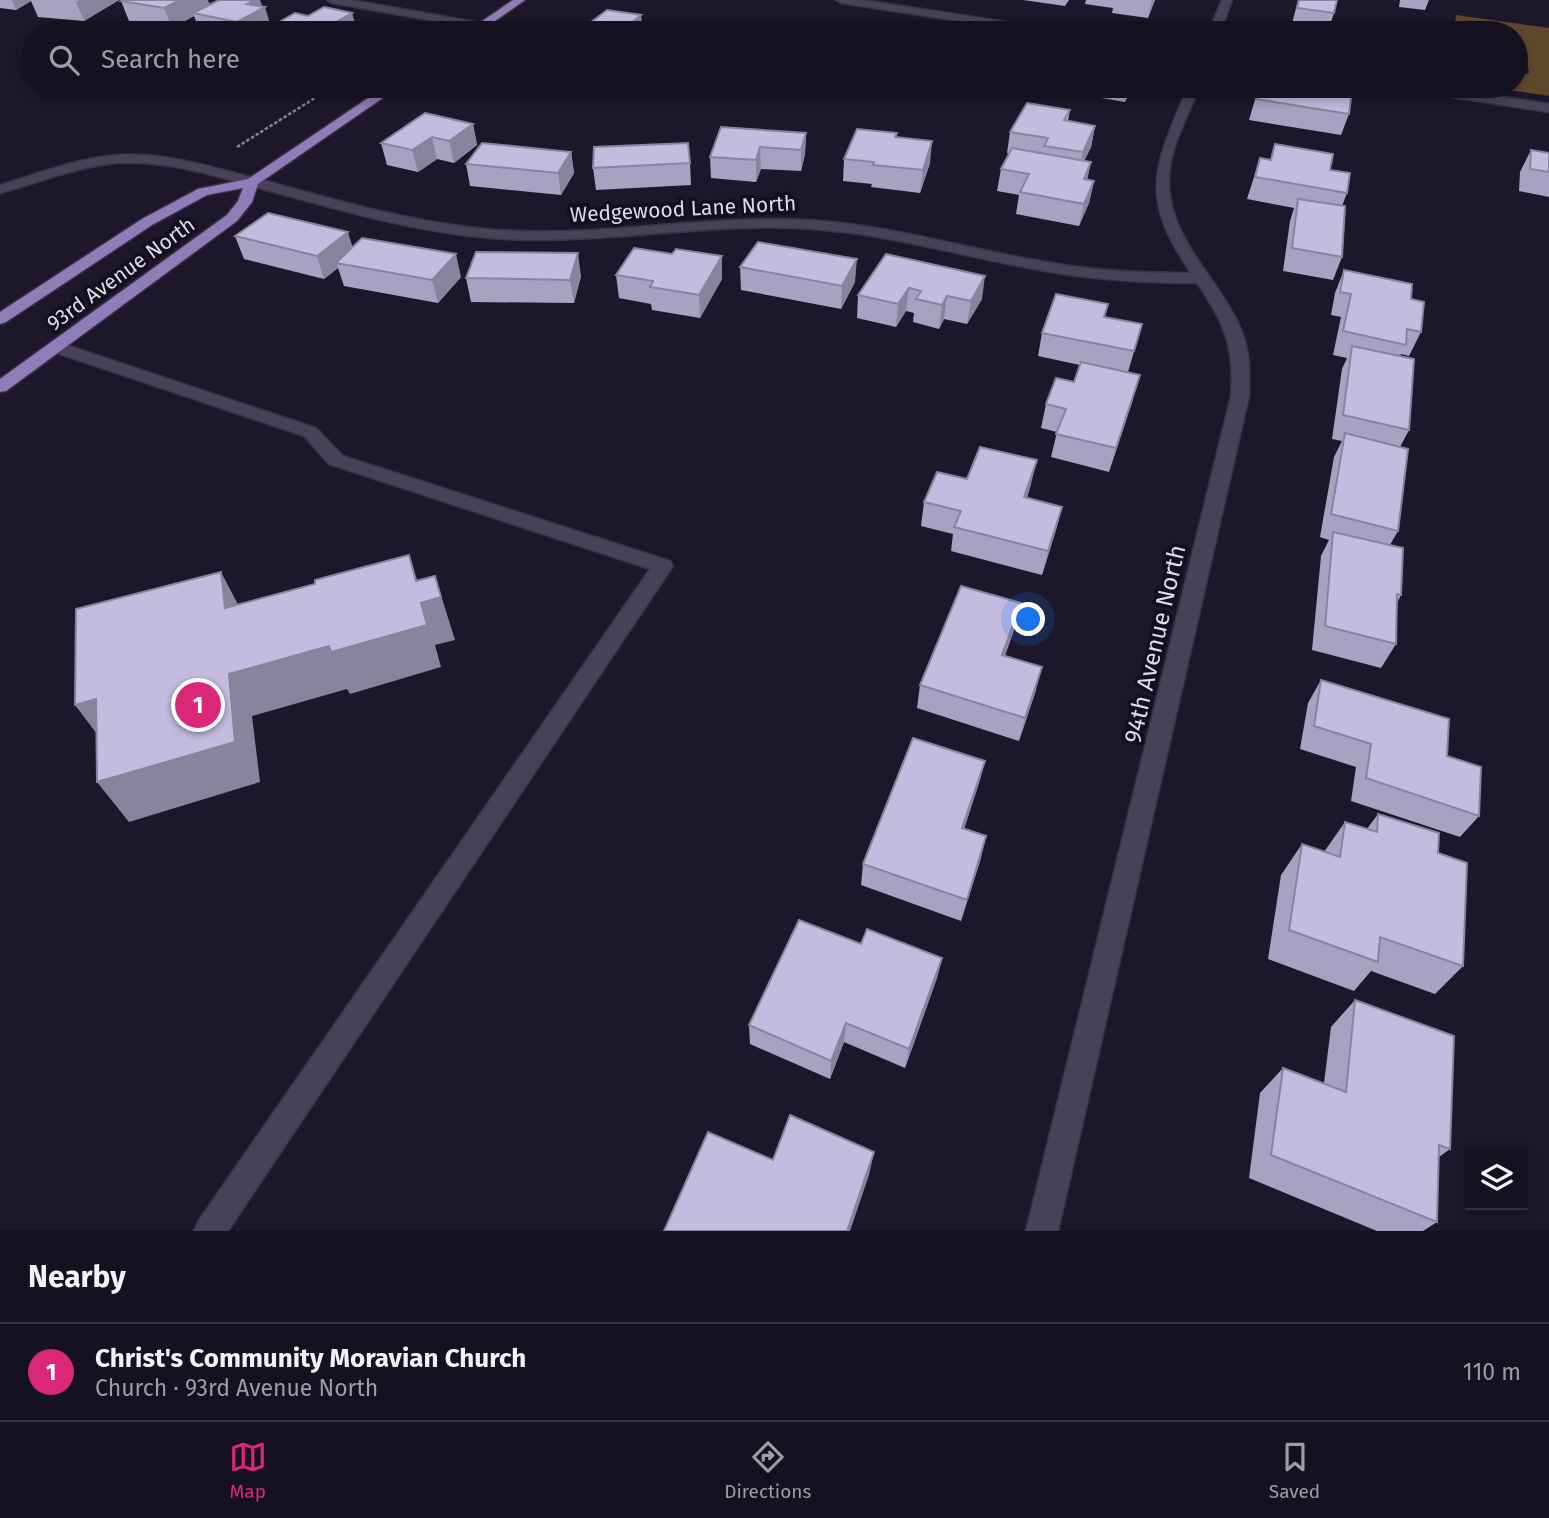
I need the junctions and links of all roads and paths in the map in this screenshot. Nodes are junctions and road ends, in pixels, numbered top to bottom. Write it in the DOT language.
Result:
graph roads {
  1 [pos="332,0"];
  2 [pos="520,0"];
  3 [pos="841,0"];
  4 [pos="1227,0"];
  5 [pos="452,21"];
  6 [pos="488,21"];
  7 [pos="980,21"];
  8 [pos="1219,21"];
  9 [pos="376,98"];
  10 [pos="1189,98"];
  11 [pos="1487,98"];
  12 [pos="1549,107"];
  13 [pos="253,182"];
  14 [pos="0,190"];
  15 [pos="1200,278"];
  16 [pos="0,319"];
  17 [pos="57,347"];
  18 [pos="0,387"];
  19 [pos="210,1231"];
  20 [pos="1042,1231"];
  1 -- 5 [label="street"];
  2 -- 6 [label="main road"];
  3 -- 7 [label="street"];
  4 -- 8 [label="street"];
  9 -- 13 [label="main road, 93rd Avenue North"];
  10 -- 15 [label="street, 94th Avenue North"];
  11 -- 12 [label="street"];
  13 -- 14 [label="street, Wedgewood Lane North"];
  13 -- 15 [label="street, Wedgewood Lane North"];
  13 -- 16 [label="main road, 93rd Avenue North"];
  13 -- 17 [label="main road, 93rd Avenue North"];
  15 -- 20 [label="street, 94th Avenue North"];
  17 -- 18 [label="main road, 93rd Avenue North"];
  17 -- 19 [label="street"];
}
